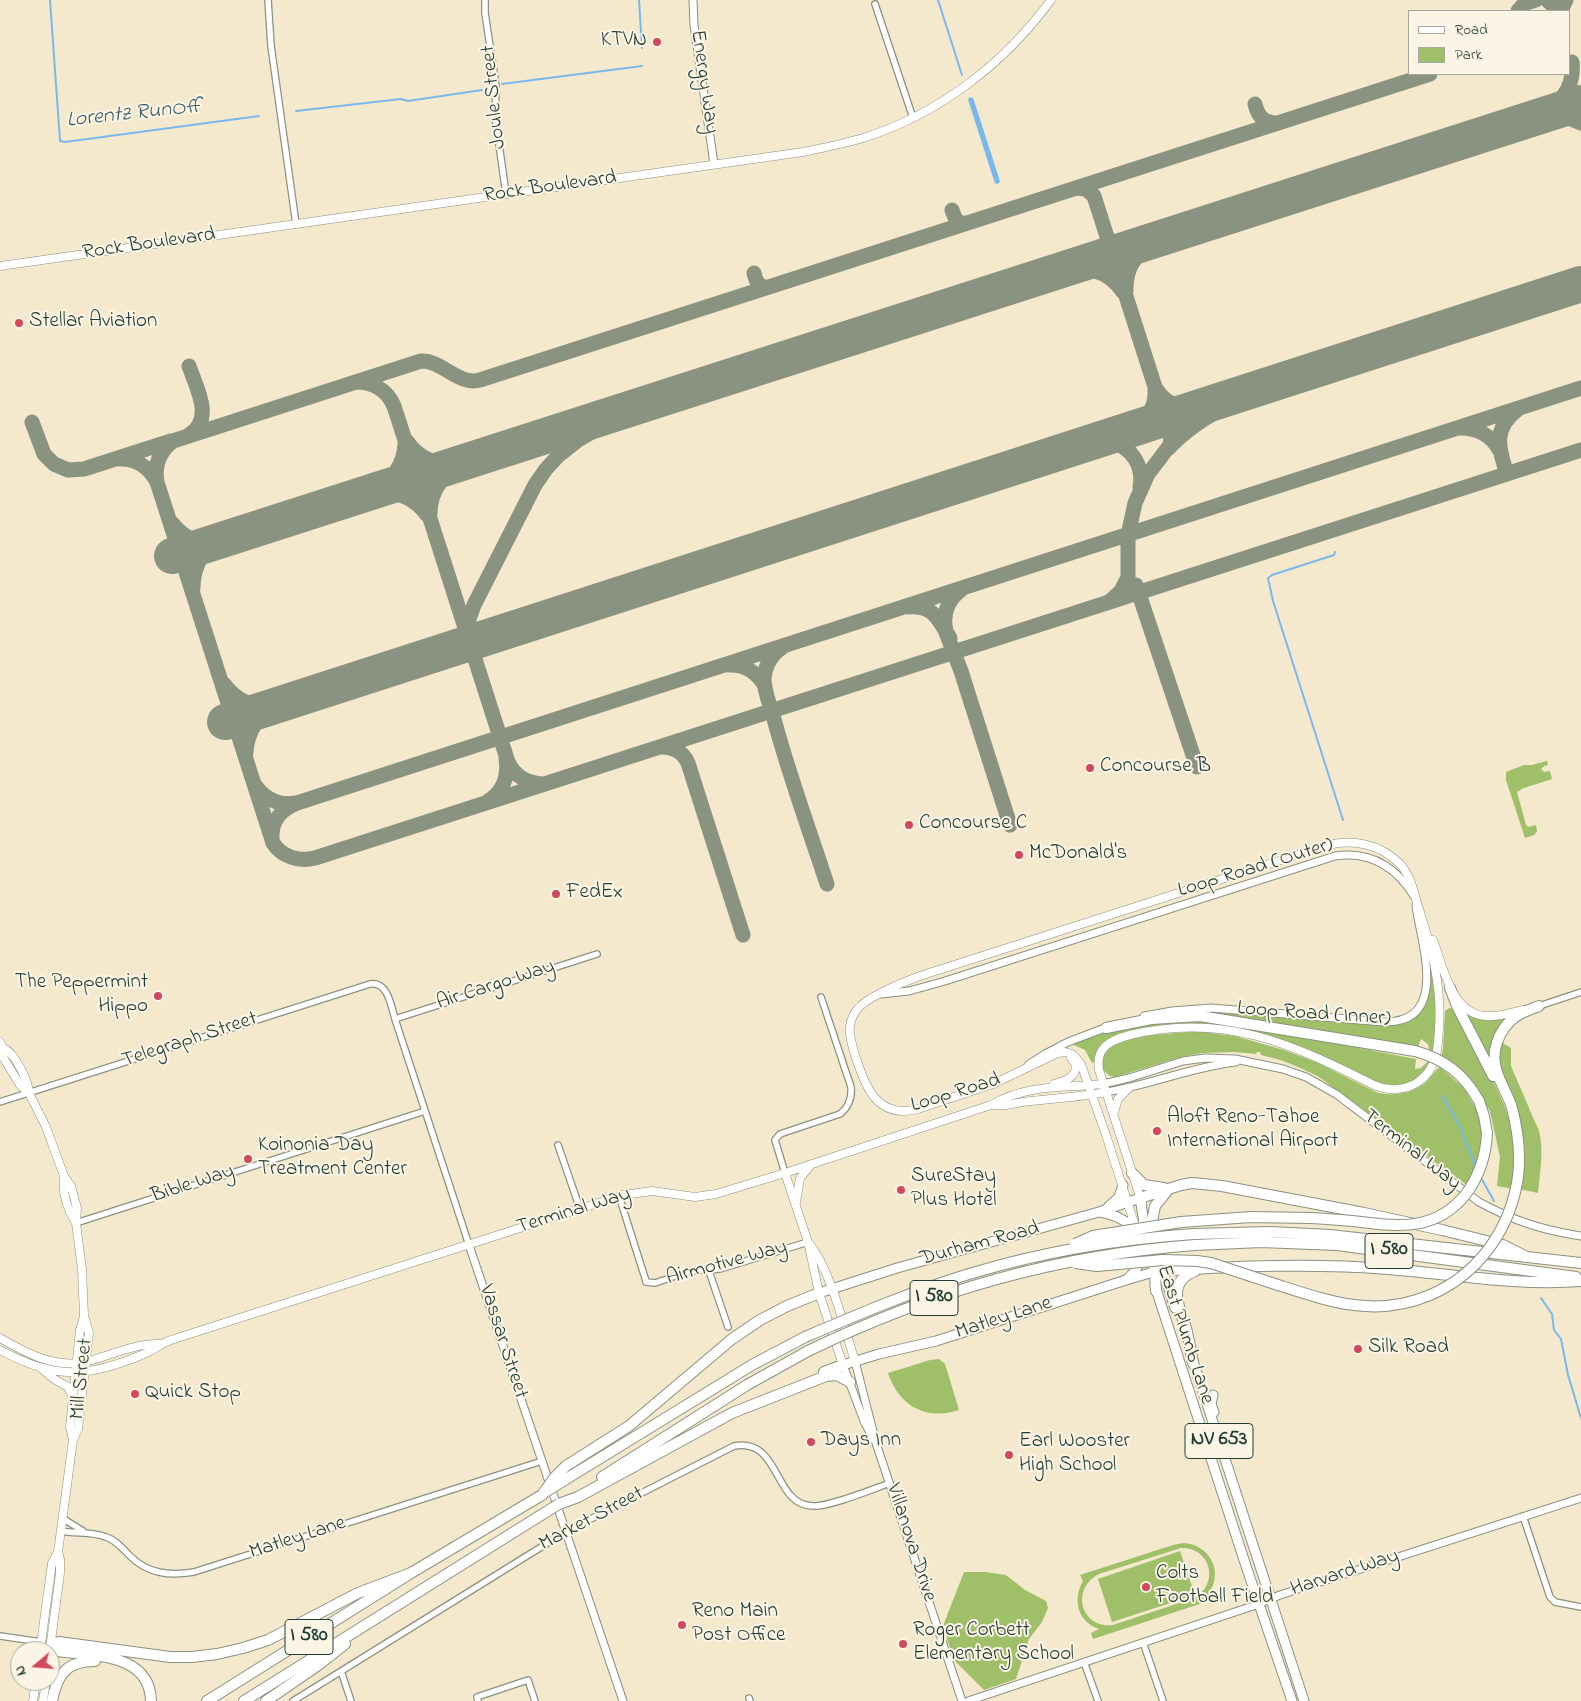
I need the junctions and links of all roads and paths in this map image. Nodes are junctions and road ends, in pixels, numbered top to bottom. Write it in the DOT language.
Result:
graph roads {
  1 [pos="268,0"];
  2 [pos="485,0"];
  3 [pos="693,0"];
  4 [pos="1051,0"];
  5 [pos="875,4"];
  6 [pos="913,118"];
  7 [pos="714,164"];
  8 [pos="506,194"];
  9 [pos="296,224"];
  10 [pos="0,266"];
  11 [pos="1414,896"];
  12 [pos="1421,915"];
  13 [pos="597,954"];
  14 [pos="379,984"];
  15 [pos="1450,988"];
  16 [pos="1581,992"];
  17 [pos="882,994"];
  18 [pos="822,997"];
  19 [pos="1539,1006"];
  20 [pos="396,1019"];
  21 [pos="1106,1028"];
  22 [pos="2,1045"];
  23 [pos="1055,1055"];
  24 [pos="1244,1062"];
  25 [pos="1016,1074"];
  26 [pos="1103,1084"];
  27 [pos="1088,1085"];
  28 [pos="1129,1088"];
  29 [pos="1038,1089"];
  30 [pos="1106,1092"];
  31 [pos="29,1093"];
  32 [pos="1092,1095"];
  33 [pos="0,1102"];
  34 [pos="991,1105"];
  35 [pos="425,1111"];
  36 [pos="1514,1115"];
  37 [pos="1114,1117"];
  38 [pos="558,1145"];
  39 [pos="814,1163"];
  40 [pos="785,1173"];
  41 [pos="1132,1173"];
  42 [pos="1123,1185"];
  43 [pos="1172,1188"];
  44 [pos="619,1196"];
  45 [pos="1140,1198"];
  46 [pos="1128,1202"];
  47 [pos="796,1204"];
  48 [pos="580,1209"];
  49 [pos="1102,1211"];
  50 [pos="76,1223"];
  51 [pos="1138,1232"];
  52 [pos="1581,1236"];
  53 [pos="1148,1238"];
  54 [pos="808,1242"];
  55 [pos="469,1245"];
  56 [pos="1061,1251"];
  57 [pos="1148,1253"];
  58 [pos="1525,1256"];
  59 [pos="1067,1262"];
  60 [pos="1581,1263"];
  61 [pos="1206,1269"];
  62 [pos="710,1271"];
  63 [pos="1157,1272"];
  64 [pos="1581,1278"];
  65 [pos="1126,1280"];
  66 [pos="1581,1282"];
  67 [pos="832,1289"];
  68 [pos="1156,1291"];
  69 [pos="820,1293"];
  70 [pos="1160,1302"];
  71 [pos="84,1316"];
  72 [pos="728,1327"];
  73 [pos="0,1338"];
  74 [pos="160,1344"];
  75 [pos="0,1350"];
  76 [pos="855,1361"];
  77 [pos="87,1362"];
  78 [pos="77,1363"];
  79 [pos="1193,1363"];
  80 [pos="843,1365"];
  81 [pos="40,1368"];
  82 [pos="86,1372"];
  83 [pos="76,1373"];
  84 [pos="850,1382"];
  85 [pos="1208,1395"];
  86 [pos="74,1401"];
  87 [pos="748,1406"];
  88 [pos="73,1440"];
  89 [pos="876,1443"];
  90 [pos="542,1462"];
  91 [pos="568,1471"];
  92 [pos="890,1483"];
  93 [pos="577,1495"];
  94 [pos="1581,1498"];
  95 [pos="1524,1516"];
  96 [pos="62,1518"];
  97 [pos="61,1531"];
  98 [pos="567,1531"];
  99 [pos="83,1532"];
  100 [pos="410,1573"];
  101 [pos="1270,1599"];
  102 [pos="1259,1603"];
  103 [pos="1581,1607"];
  104 [pos="366,1624"];
  105 [pos="0,1636"];
  106 [pos="26,1641"];
  107 [pos="48,1641"];
  108 [pos="60,1642"];
  109 [pos="1143,1642"];
  110 [pos="60,1651"];
  111 [pos="118,1660"];
  112 [pos="1084,1662"];
  113 [pos="341,1671"];
  114 [pos="1292,1700"];
  115 [pos="52,1701"];
  116 [pos="151,1701"];
  117 [pos="207,1701"];
  118 [pos="244,1701"];
  119 [pos="266,1701"];
  120 [pos="293,1701"];
  121 [pos="351,1701"];
  122 [pos="478,1701"];
  123 [pos="535,1701"];
  124 [pos="623,1701"];
  125 [pos="962,1701"];
  126 [pos="968,1701"];
  127 [pos="1098,1701"];
  128 [pos="1164,1701"];
  129 [pos="1304,1701"];
  1 -- 9 [label="street"];
  2 -- 8 [label="street, Joule Street"];
  3 -- 7 [label="street, Energy Way"];
  4 -- 6 [label="main road, Rock Boulevard"];
  5 -- 6 [label="street"];
  6 -- 7 [label="main road, Rock Boulevard"];
  7 -- 8 [label="main road, Rock Boulevard"];
  8 -- 9 [label="main road, Rock Boulevard"];
  9 -- 10 [label="main road, Rock Boulevard"];
  11 -- 12 [label="main road, Loop Road (Outer)"];
  11 -- 17 [label="street, Loop Road (Inner)"];
  11 -- 17 [label="main road, Loop Road (Outer)"];
  11 -- 21 [label="street, Loop Road (Inner)"];
  12 -- 15 [label="main road"];
  12 -- 26 [label="main road, Loop Road (Outer)"];
  13 -- 20 [label="street, Air Cargo Way"];
  14 -- 20 [label="street, Vassar Street"];
  14 -- 31 [label="street, Telegraph Street"];
  15 -- 19 [label="main road"];
  15 -- 36 [label="highway"];
  16 -- 19 [label="street"];
  17 -- 25 [label="main road, Loop Road"];
  18 -- 40 [label="street"];
  19 -- 36 [label="highway"];
  20 -- 35 [label="street, Vassar Street"];
  21 -- 25 [label="street, Loop Road (Inner)"];
  21 -- 56 [label="highway, bridge"];
  22 -- 31 [label="main road, Mill Street"];
  23 -- 25 [label="main road"];
  23 -- 27 [label="main road"];
  23 -- 29 [label="main road"];
  24 -- 26 [label="street, Terminal Way"];
  24 -- 28 [label="street, Terminal Way"];
  24 -- 52 [label="street, Terminal Way"];
  26 -- 27 [label="main road, Terminal Way"];
  26 -- 30 [label="main road"];
  27 -- 29 [label="main road, Terminal Way"];
  27 -- 32 [label="main road, East Plumb Lane"];
  28 -- 30 [label="street, Terminal Way"];
  28 -- 37 [label="main road"];
  29 -- 34 [label="main road, Terminal Way"];
  30 -- 32 [label="main road, Terminal Way"];
  30 -- 37 [label="main road"];
  31 -- 33 [label="street, Telegraph Street"];
  31 -- 50 [label="main road, Mill Street"];
  32 -- 34 [label="main road, Terminal Way"];
  32 -- 42 [label="main road, East Plumb Lane"];
  34 -- 39 [label="main road, Terminal Way"];
  35 -- 50 [label="street, Bible Way"];
  35 -- 55 [label="street, Vassar Street"];
  36 -- 59 [label="highway, bridge"];
  37 -- 41 [label="main road"];
  38 -- 48 [label="street"];
  39 -- 40 [label="main road, Terminal Way"];
  39 -- 47 [label="main road"];
  40 -- 44 [label="main road, Terminal Way"];
  40 -- 47 [label="main road, Villanova Drive"];
  41 -- 43 [label="highway"];
  41 -- 45 [label="main road"];
  42 -- 46 [label="main road, East Plumb Lane"];
  42 -- 49 [label="main road"];
  43 -- 45 [label="highway"];
  43 -- 53 [label="highway"];
  43 -- 58 [label="highway"];
  44 -- 48 [label="main road, Terminal Way"];
  44 -- 62 [label="street, Airmotive Way"];
  45 -- 46 [label="main road, Durham Road"];
  45 -- 53 [label="main road"];
  46 -- 49 [label="main road, Durham Road"];
  46 -- 51 [label="main road, East Plumb Lane"];
  47 -- 54 [label="main road, Villanova Drive"];
  48 -- 55 [label="main road, Terminal Way"];
  49 -- 51 [label="main road"];
  49 -- 67 [label="main road, Durham Road"];
  50 -- 71 [label="main road, Mill Street"];
  51 -- 53 [label="main road"];
  51 -- 57 [label="main road, East Plumb Lane"];
  53 -- 57 [label="highway"];
  53 -- 63 [label="main road, East Plumb Lane"];
  54 -- 62 [label="street, Airmotive Way"];
  54 -- 67 [label="main road, Villanova Drive"];
  54 -- 69 [label="main road, Villanova Drive"];
  55 -- 74 [label="main road, Terminal Way"];
  55 -- 90 [label="street, Vassar Street"];
  56 -- 58 [label="highway, I 580, bridge"];
  56 -- 91 [label="highway, I 580, bridge"];
  57 -- 63 [label="highway"];
  57 -- 65 [label="main road"];
  58 -- 60 [label="highway, I 580"];
  59 -- 64 [label="highway, I 580, bridge"];
  59 -- 93 [label="highway, I 580, bridge"];
  61 -- 63 [label="highway"];
  61 -- 66 [label="highway"];
  61 -- 79 [label="highway"];
  62 -- 72 [label="street"];
  63 -- 65 [label="main road, Matley Lane"];
  63 -- 68 [label="highway"];
  63 -- 79 [label="main road, East Plumb Lane / NV 653"];
  65 -- 76 [label="main road, Matley Lane"];
  67 -- 69 [label="main road, Durham Road"];
  67 -- 76 [label="main road, Villanova Drive"];
  68 -- 70 [label="main road, East Plumb Lane / NV 653"];
  69 -- 80 [label="main road, Villanova Drive"];
  69 -- 91 [label="highway"];
  70 -- 85 [label="main road"];
  70 -- 102 [label="main road, East Plumb Lane / NV 653"];
  71 -- 77 [label="main road, Mill Street"];
  71 -- 78 [label="main road, Mill Street"];
  73 -- 78 [label="main road, Terminal Way"];
  74 -- 77 [label="main road, Terminal Way"];
  74 -- 82 [label="main road, Terminal Way"];
  75 -- 81 [label="main road"];
  76 -- 80 [label="main road, Matley Lane"];
  76 -- 89 [label="street, Villanova Drive"];
  77 -- 78 [label="main road, Terminal Way"];
  77 -- 82 [label="main road, Mill Street"];
  78 -- 83 [label="main road, Mill Street"];
  79 -- 85 [label="main road, East Plumb Lane / NV 653"];
  80 -- 84 [label="street, Villanova Drive"];
  80 -- 87 [label="highway"];
  81 -- 83 [label="main road, Terminal Way"];
  81 -- 86 [label="main road"];
  82 -- 83 [label="main road, Terminal Way"];
  82 -- 88 [label="main road, Mill Street"];
  83 -- 86 [label="main road, Mill Street"];
  84 -- 87 [label="highway"];
  84 -- 89 [label="street, Villanova Drive"];
  85 -- 101 [label="main road, East Plumb Lane / NV 653"];
  86 -- 88 [label="main road, Mill Street"];
  87 -- 93 [label="highway"];
  88 -- 96 [label="main road, Mill Street"];
  89 -- 92 [label="street, Villanova Drive"];
  90 -- 98 [label="street, Vassar Street"];
  90 -- 99 [label="street, Matley Lane"];
  91 -- 100 [label="highway, I 580, bridge"];
  92 -- 98 [label="street, Market Street"];
  92 -- 125 [label="street, Villanova Drive"];
  93 -- 104 [label="highway, I 580, bridge"];
  94 -- 95 [label="street, Harvard Way"];
  95 -- 101 [label="street, Harvard Way"];
  95 -- 103 [label="street"];
  96 -- 97 [label="main road, Mill Street"];
  96 -- 99 [label="street"];
  97 -- 99 [label="street, Matley Lane"];
  97 -- 107 [label="main road, Mill Street"];
  98 -- 113 [label="street, Market Street"];
  98 -- 124 [label="street, Vassar Street"];
  100 -- 108 [label="highway"];
  100 -- 117 [label="highway, I 580"];
  101 -- 102 [label="street, Harvard Way"];
  101 -- 129 [label="main road, East Plumb Lane / NV 653"];
  102 -- 109 [label="street, Harvard Way"];
  102 -- 114 [label="main road, East Plumb Lane / NV 653"];
  104 -- 118 [label="highway, I 580"];
  104 -- 119 [label="highway"];
  105 -- 106 [label="street"];
  109 -- 112 [label="street, Harvard Way"];
  109 -- 128 [label="street"];
  110 -- 111 [label="highway"];
  111 -- 115 [label="highway"];
  111 -- 116 [label="highway"];
  112 -- 126 [label="street, Harvard Way"];
  112 -- 127 [label="street"];
  113 -- 120 [label="street, Market Street"];
  113 -- 121 [label="street"];
  122 -- 123 [label="street"];
}
